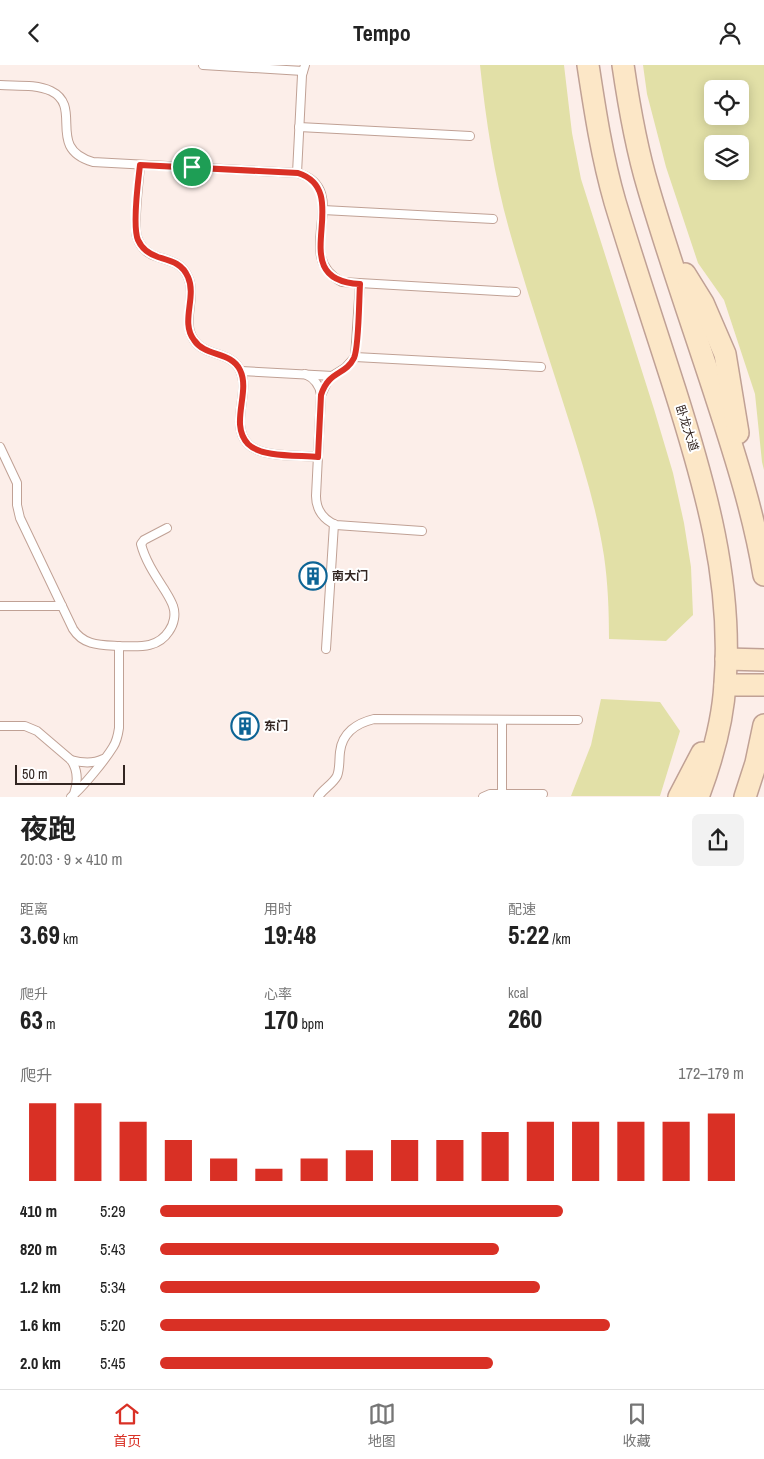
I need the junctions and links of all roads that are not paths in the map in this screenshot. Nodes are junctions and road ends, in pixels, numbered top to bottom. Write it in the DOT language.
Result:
graph roads {
  1 [pos="203,65"];
  2 [pos="588,65"];
  3 [pos="622,65"];
  4 [pos="237,66"];
  5 [pos="304,68"];
  6 [pos="0,85"];
  7 [pos="299,127"];
  8 [pos="470,136"];
  9 [pos="140,165"];
  10 [pos="296,173"];
  11 [pos="322,210"];
  12 [pos="492,219"];
  13 [pos="360,284"];
  14 [pos="516,292"];
  15 [pos="355,357"];
  16 [pos="541,367"];
  17 [pos="241,371"];
  18 [pos="303,374"];
  19 [pos="333,375"];
  20 [pos="321,395"];
  21 [pos="0,448"];
  22 [pos="318,457"];
  23 [pos="334,524"];
  24 [pos="167,528"];
  25 [pos="422,531"];
  26 [pos="764,575"];
  27 [pos="0,605"];
  28 [pos="62,605"];
  29 [pos="119,645"];
  30 [pos="326,649"];
  31 [pos="726,659"];
  32 [pos="764,660"];
  33 [pos="725,685"];
  34 [pos="764,685"];
  35 [pos="502,720"];
  36 [pos="578,720"];
  37 [pos="720,720"];
  38 [pos="764,725"];
  39 [pos="0,726"];
  40 [pos="104,758"];
  41 [pos="71,760"];
  42 [pos="502,794"];
  43 [pos="543,794"];
  44 [pos="72,795"];
  45 [pos="318,797"];
  46 [pos="483,797"];
  47 [pos="679,797"];
  48 [pos="698,797"];
  49 [pos="745,797"];
  1 -- 4 [label="lane"];
  2 -- 31 [label="main road, 卧龙大道"];
  3 -- 26 [label="main road"];
  4 -- 5 [label="lane"];
  5 -- 7 [label="lane"];
  6 -- 9 [label="lane"];
  7 -- 8 [label="lane"];
  7 -- 10 [label="lane"];
  9 -- 10 [label="lane"];
  9 -- 17 [label="lane"];
  10 -- 11 [label="lane"];
  11 -- 12 [label="lane"];
  11 -- 13 [label="lane"];
  13 -- 14 [label="lane"];
  13 -- 15 [label="lane"];
  15 -- 16 [label="lane"];
  15 -- 19 [label="lane"];
  17 -- 18 [label="lane"];
  17 -- 22 [label="lane"];
  18 -- 19 [label="lane"];
  18 -- 20 [label="lane"];
  19 -- 20 [label="lane"];
  20 -- 22 [label="lane"];
  21 -- 28 [label="lane"];
  22 -- 23 [label="lane"];
  23 -- 25 [label="lane"];
  23 -- 30 [label="lane"];
  24 -- 29 [label="lane"];
  27 -- 28 [label="lane"];
  28 -- 29 [label="lane"];
  29 -- 40 [label="lane"];
  31 -- 32 [label="main road"];
  31 -- 33 [label="main road, 卧龙大道"];
  33 -- 34 [label="main road"];
  33 -- 37 [label="main road, 卧龙大道"];
  35 -- 36 [label="lane"];
  35 -- 42 [label="lane"];
  35 -- 45 [label="lane"];
  37 -- 47 [label="main road"];
  37 -- 48 [label="main road, 卧龙大道"];
  38 -- 49 [label="main road"];
  39 -- 41 [label="lane"];
  40 -- 41 [label="lane"];
  40 -- 44 [label="lane"];
  41 -- 44 [label="lane"];
  42 -- 43 [label="lane"];
  42 -- 46 [label="lane"];
}
